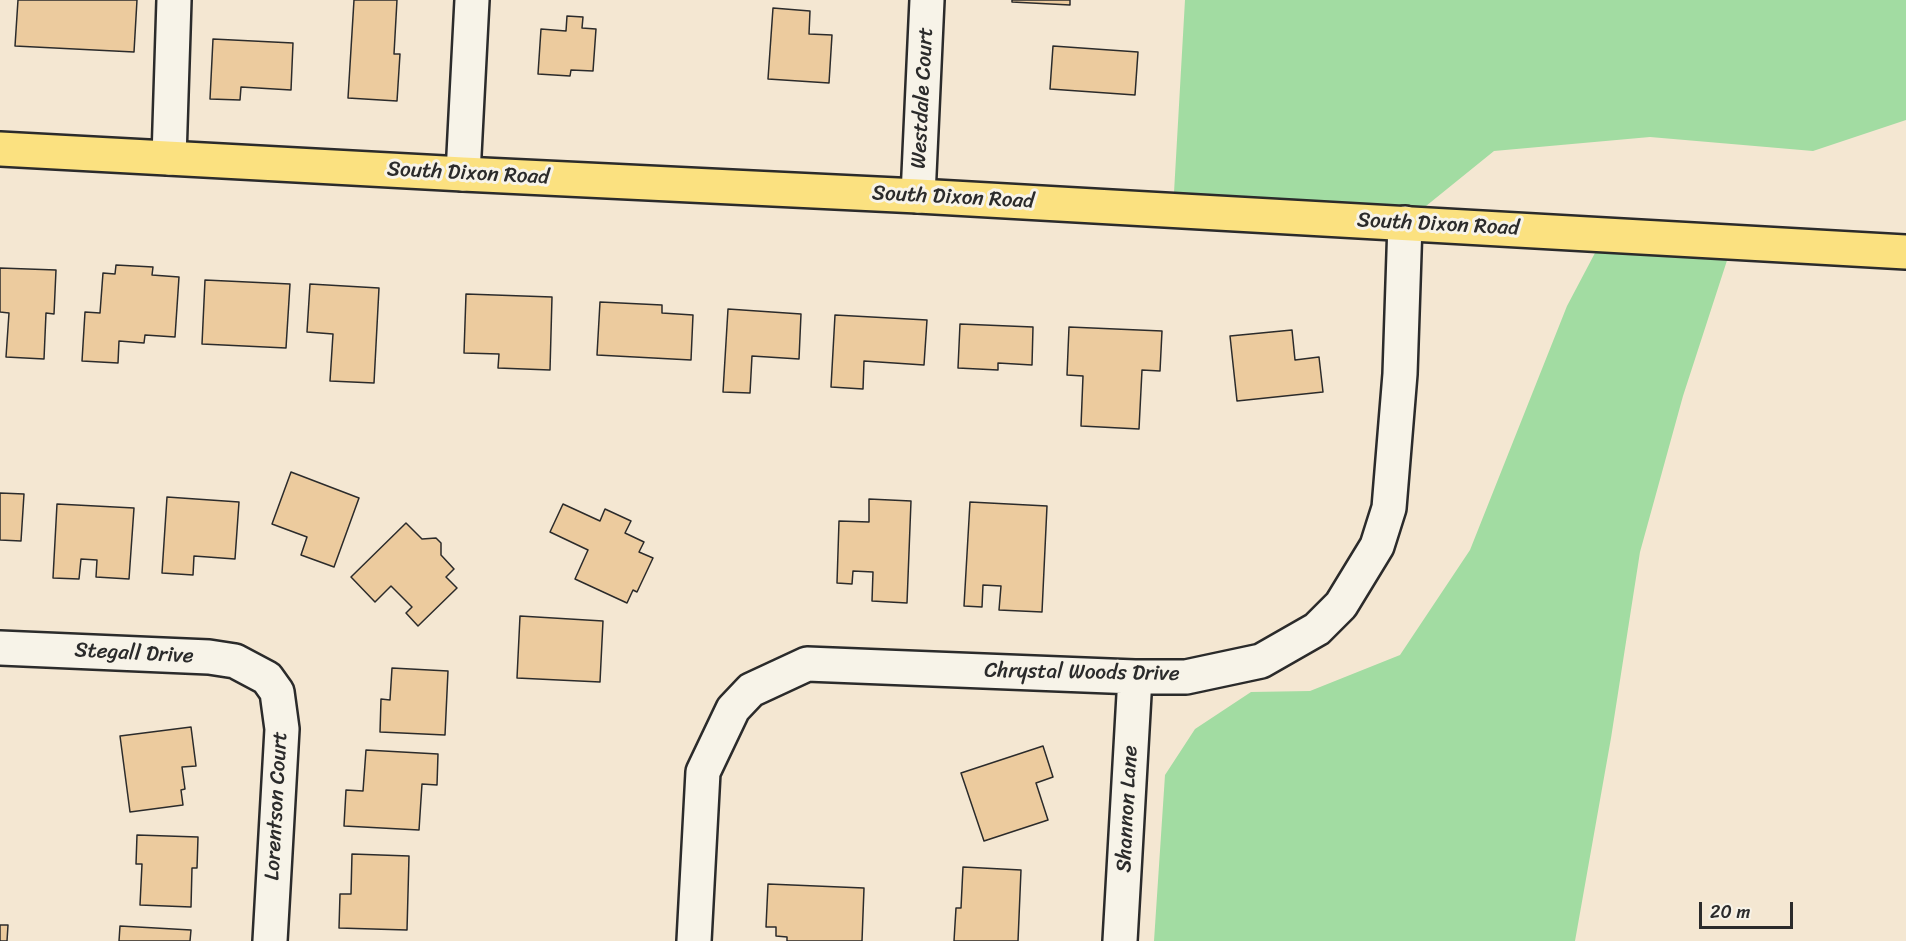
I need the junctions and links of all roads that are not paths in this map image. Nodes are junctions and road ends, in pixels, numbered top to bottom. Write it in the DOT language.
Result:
graph roads {
  1 [pos="174,0"];
  2 [pos="472,0"];
  3 [pos="927,0"];
  4 [pos="0,149"];
  5 [pos="169,158"];
  6 [pos="463,174"];
  7 [pos="918,196"];
  8 [pos="1405,223"];
  9 [pos="1906,252"];
  10 [pos="0,648"];
  11 [pos="264,676"];
  12 [pos="1135,677"];
  13 [pos="270,941"];
  14 [pos="694,941"];
  15 [pos="1120,941"];
  1 -- 5 [label="street"];
  2 -- 6 [label="street"];
  3 -- 7 [label="street, Westdale Court"];
  4 -- 5 [label="main road, South Dixon Road"];
  5 -- 6 [label="main road, South Dixon Road"];
  6 -- 7 [label="main road, South Dixon Road"];
  7 -- 8 [label="main road, South Dixon Road"];
  8 -- 9 [label="main road, South Dixon Road"];
  8 -- 12 [label="street, Chrystal Woods Drive"];
  10 -- 11 [label="street, Stegall Drive"];
  11 -- 13 [label="street, Lorentson Court"];
  12 -- 14 [label="street, Chrystal Woods Drive"];
  12 -- 15 [label="street, Shannon Lane"];
}
